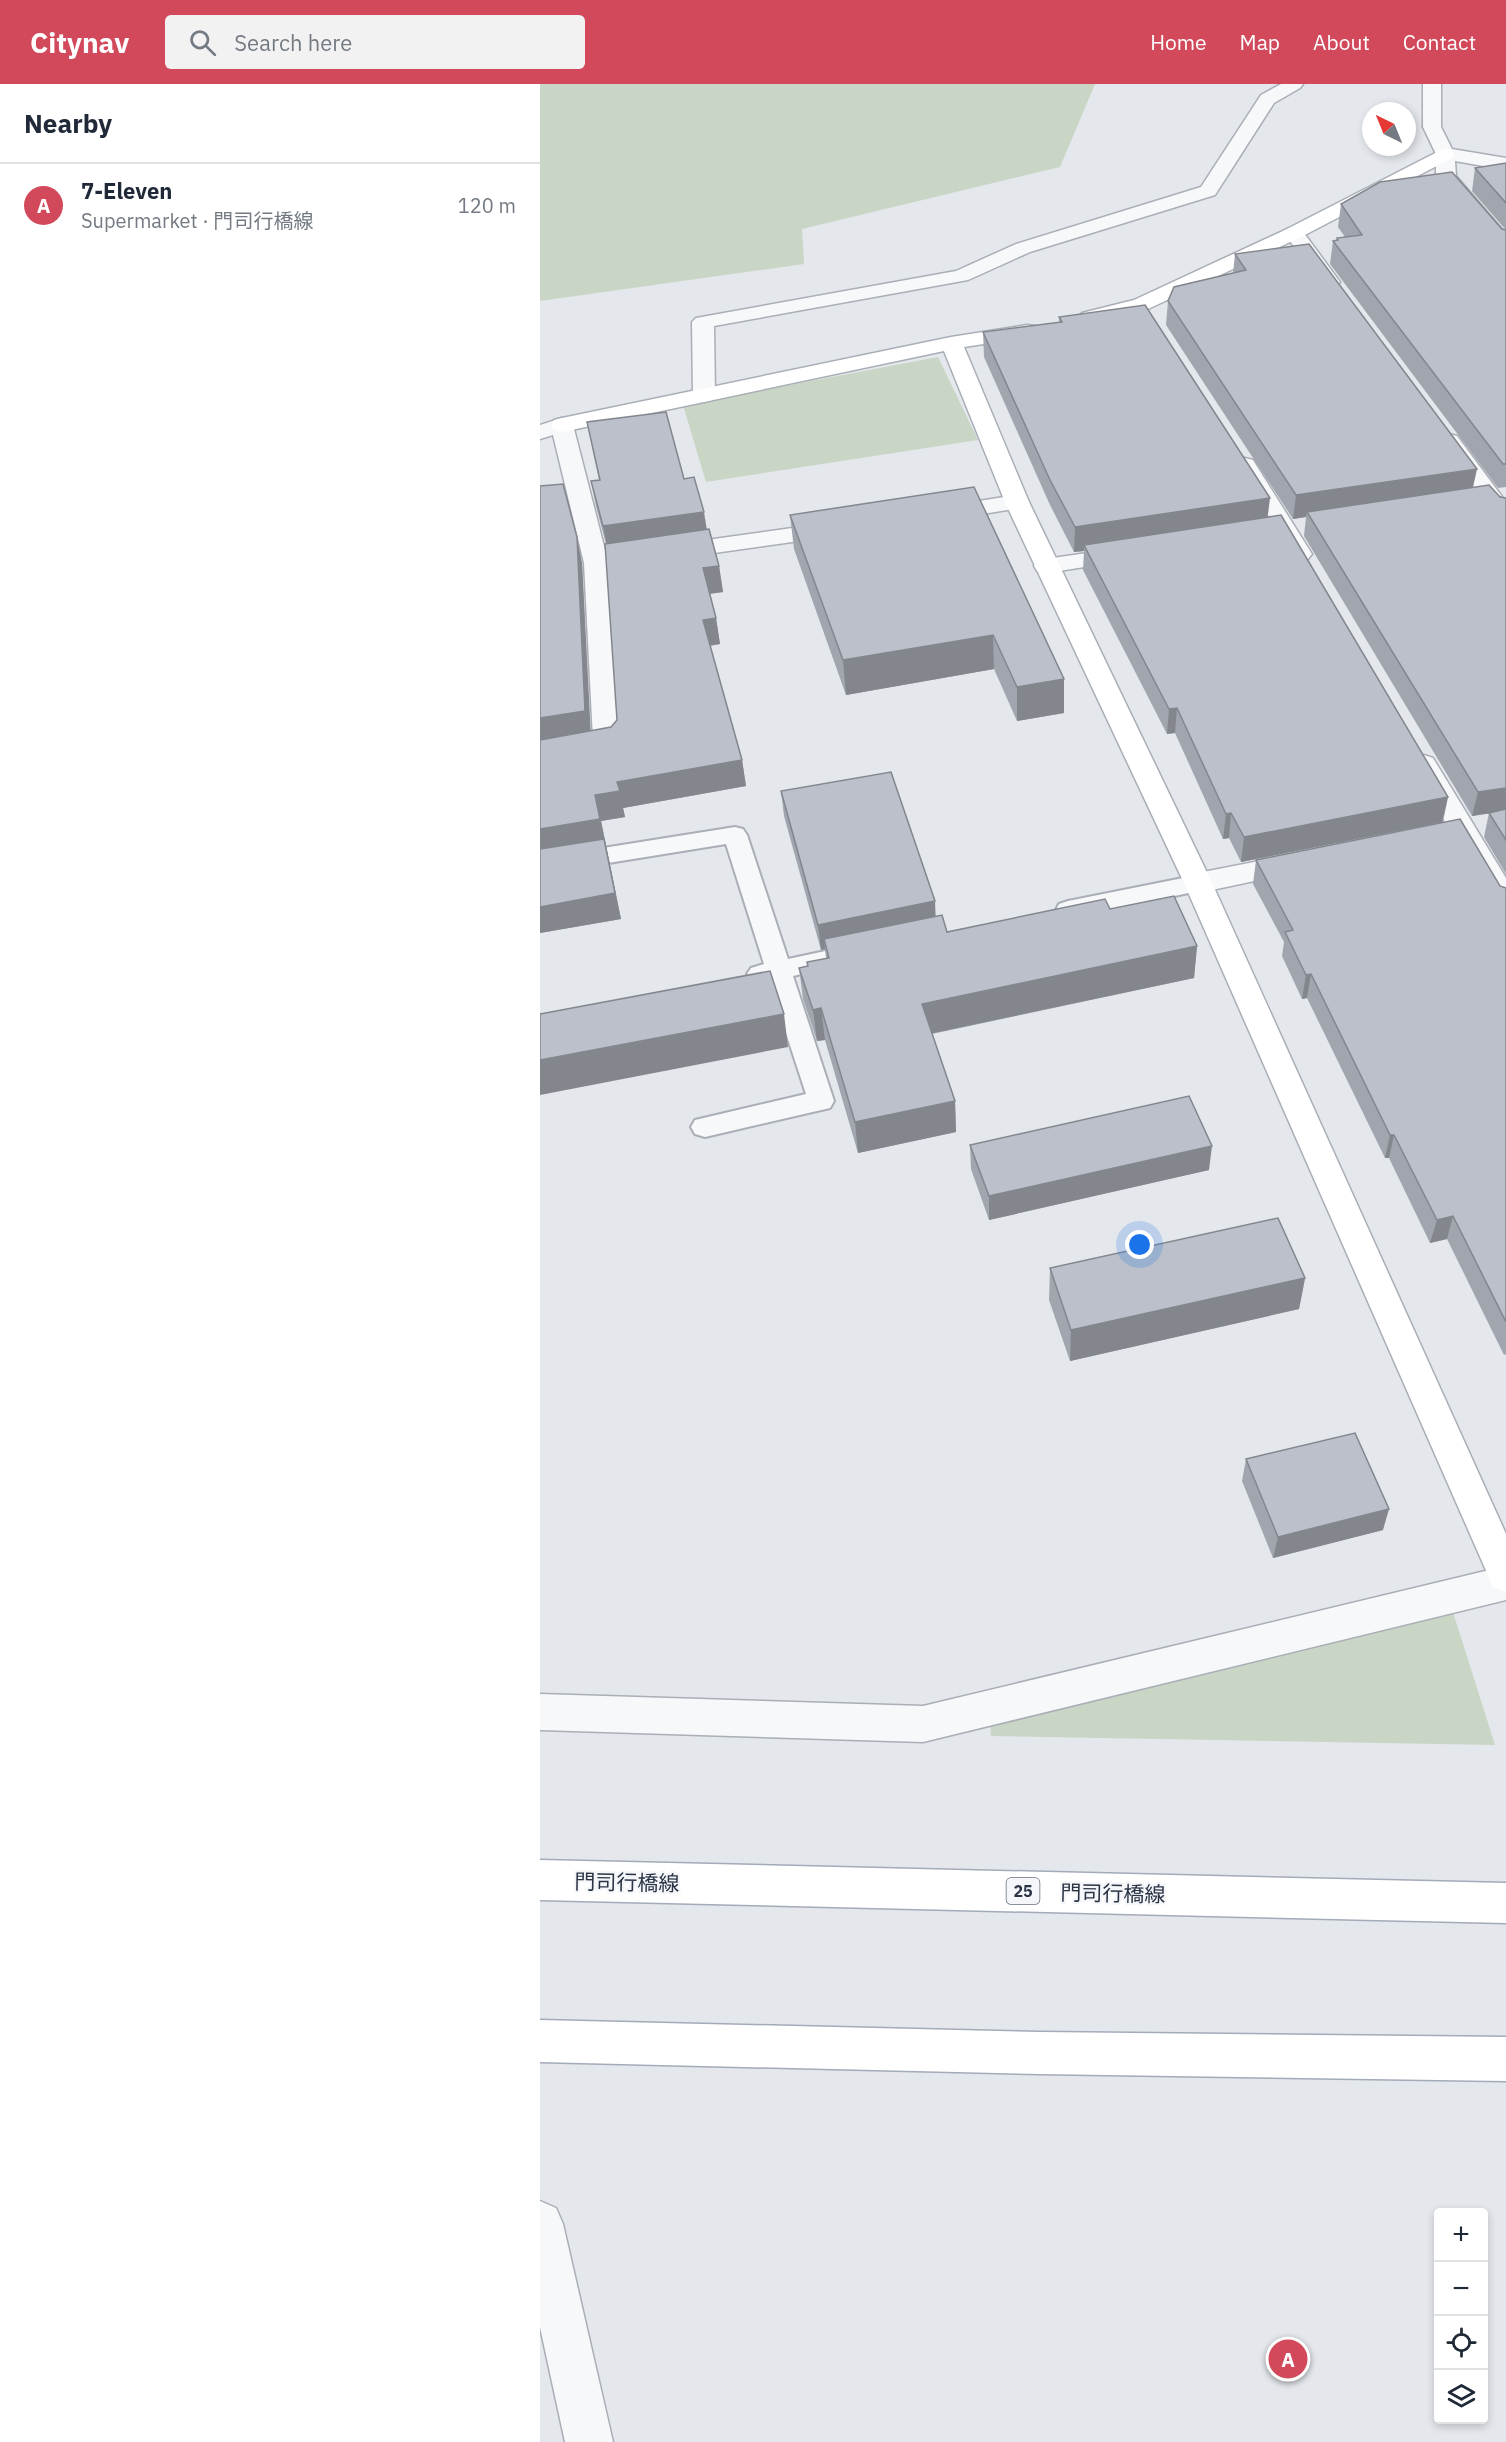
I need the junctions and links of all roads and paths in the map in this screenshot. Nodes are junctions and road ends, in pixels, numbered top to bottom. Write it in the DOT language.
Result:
graph roads {
  1 [pos="1294,84"];
  2 [pos="1431,84"];
  3 [pos="1445,154"];
  4 [pos="1506,164"];
  5 [pos="1294,233"];
  6 [pos="1506,246"];
  7 [pos="1343,299"];
  8 [pos="1065,322"];
  9 [pos="1044,327"];
  10 [pos="951,343"];
  11 [pos="704,395"];
  12 [pos="1436,423"];
  13 [pos="551,429"];
  14 [pos="1229,442"];
  15 [pos="1489,499"];
  16 [pos="1017,502"];
  17 [pos="924,516"];
  18 [pos="1506,518"];
  19 [pos="854,526"];
  20 [pos="1149,550"];
  21 [pos="597,563"];
  22 [pos="1046,566"];
  23 [pos="1310,570"];
  24 [pos="1410,740"];
  25 [pos="540,756"];
  26 [pos="1325,857"];
  27 [pos="540,866"];
  28 [pos="1198,883"];
  29 [pos="1506,902"];
  30 [pos="1047,914"];
  31 [pos="872,951"];
  32 [pos="779,970"];
  33 [pos="735,979"];
  34 [pos="705,1126"];
  35 [pos="1506,1575"];
  36 [pos="1506,1583"];
  37 [pos="540,1712"];
  38 [pos="540,1880"];
  39 [pos="1506,1904"];
  40 [pos="540,2041"];
  41 [pos="1506,2059"];
  42 [pos="540,2224"];
  43 [pos="589,2442"];
  1 -- 11 [label="street"];
  2 -- 3 [label="street"];
  3 -- 4 [label="street"];
  3 -- 5 [label="street"];
  3 -- 6 [label="street"];
  5 -- 7 [label="street"];
  5 -- 8 [label="street"];
  9 -- 10 [label="street"];
  10 -- 11 [label="street"];
  10 -- 16 [label="street"];
  11 -- 13 [label="street"];
  12 -- 15 [label="street"];
  13 -- 21 [label="street"];
  14 -- 23 [label="street"];
  15 -- 18 [label="street"];
  16 -- 17 [label="street"];
  16 -- 22 [label="street"];
  19 -- 21 [label="street"];
  20 -- 22 [label="street"];
  21 -- 25 [label="street"];
  22 -- 28 [label="street"];
  24 -- 29 [label="street"];
  26 -- 28 [label="street"];
  27 -- 32 [label="lane"];
  28 -- 30 [label="lane"];
  28 -- 35 [label="street"];
  31 -- 32 [label="lane"];
  32 -- 33 [label="lane"];
  32 -- 34 [label="lane"];
  36 -- 37 [label="street"];
  38 -- 39 [label="street, 門司行橋線 / 25"];
  40 -- 41 [label="street"];
  42 -- 43 [label="street"];
}
